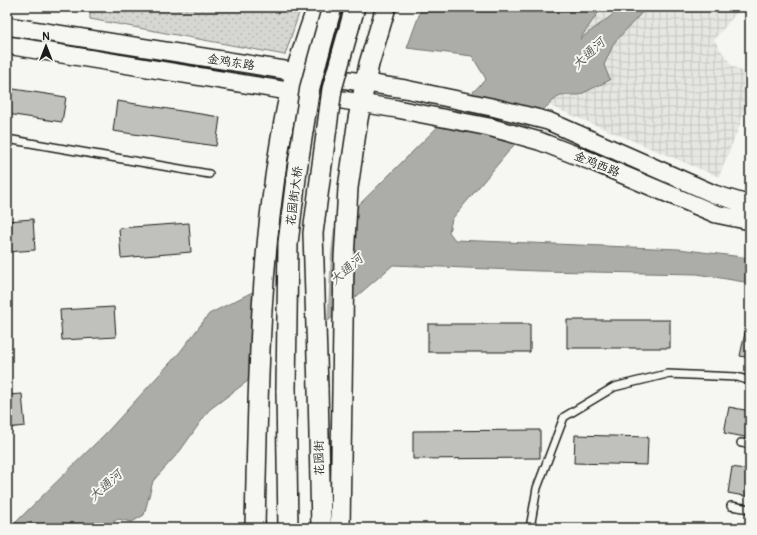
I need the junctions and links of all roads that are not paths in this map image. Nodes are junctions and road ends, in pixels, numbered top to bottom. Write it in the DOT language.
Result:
graph roads {
  1 [pos="317,7"];
  2 [pos="332,7"];
  3 [pos="355,7"];
  4 [pos="386,7"];
  5 [pos="7,26"];
  6 [pos="7,45"];
  7 [pos="297,73"];
  8 [pos="366,83"];
  9 [pos="291,92"];
  10 [pos="455,99"];
  11 [pos="362,103"];
  12 [pos="441,117"];
  13 [pos="7,139"];
  14 [pos="209,174"];
  15 [pos="750,205"];
  16 [pos="750,221"];
  17 [pos="750,381"];
  18 [pos="318,388"];
  19 [pos="741,443"];
  20 [pos="750,444"];
  21 [pos="731,506"];
  22 [pos="750,509"];
  23 [pos="255,528"];
  24 [pos="288,528"];
  25 [pos="321,528"];
  26 [pos="340,528"];
  27 [pos="530,528"];
  1 -- 7 [label="main road"];
  2 -- 24 [label="main road, 花园街大桥, bridge"];
  3 -- 18 [label="main road, 花园街大桥, bridge"];
  4 -- 8 [label="main road"];
  5 -- 7 [label="street, 金鸡东路"];
  6 -- 9 [label="street, 金鸡东路"];
  7 -- 8 [label="street, 金鸡东路"];
  7 -- 9 [label="main road"];
  8 -- 10 [label="street, 金鸡东路"];
  8 -- 11 [label="main road"];
  9 -- 11 [label="street, 金鸡东路"];
  9 -- 23 [label="main road"];
  10 -- 15 [label="street, 金鸡西路"];
  11 -- 12 [label="street, 金鸡东路"];
  11 -- 26 [label="main road"];
  12 -- 16 [label="street, 金鸡西路"];
  13 -- 14 [label="lane"];
  17 -- 27 [label="lane"];
  18 -- 25 [label="main road, 花园街"];
  19 -- 20 [label="lane"];
  21 -- 22 [label="lane"];
}
